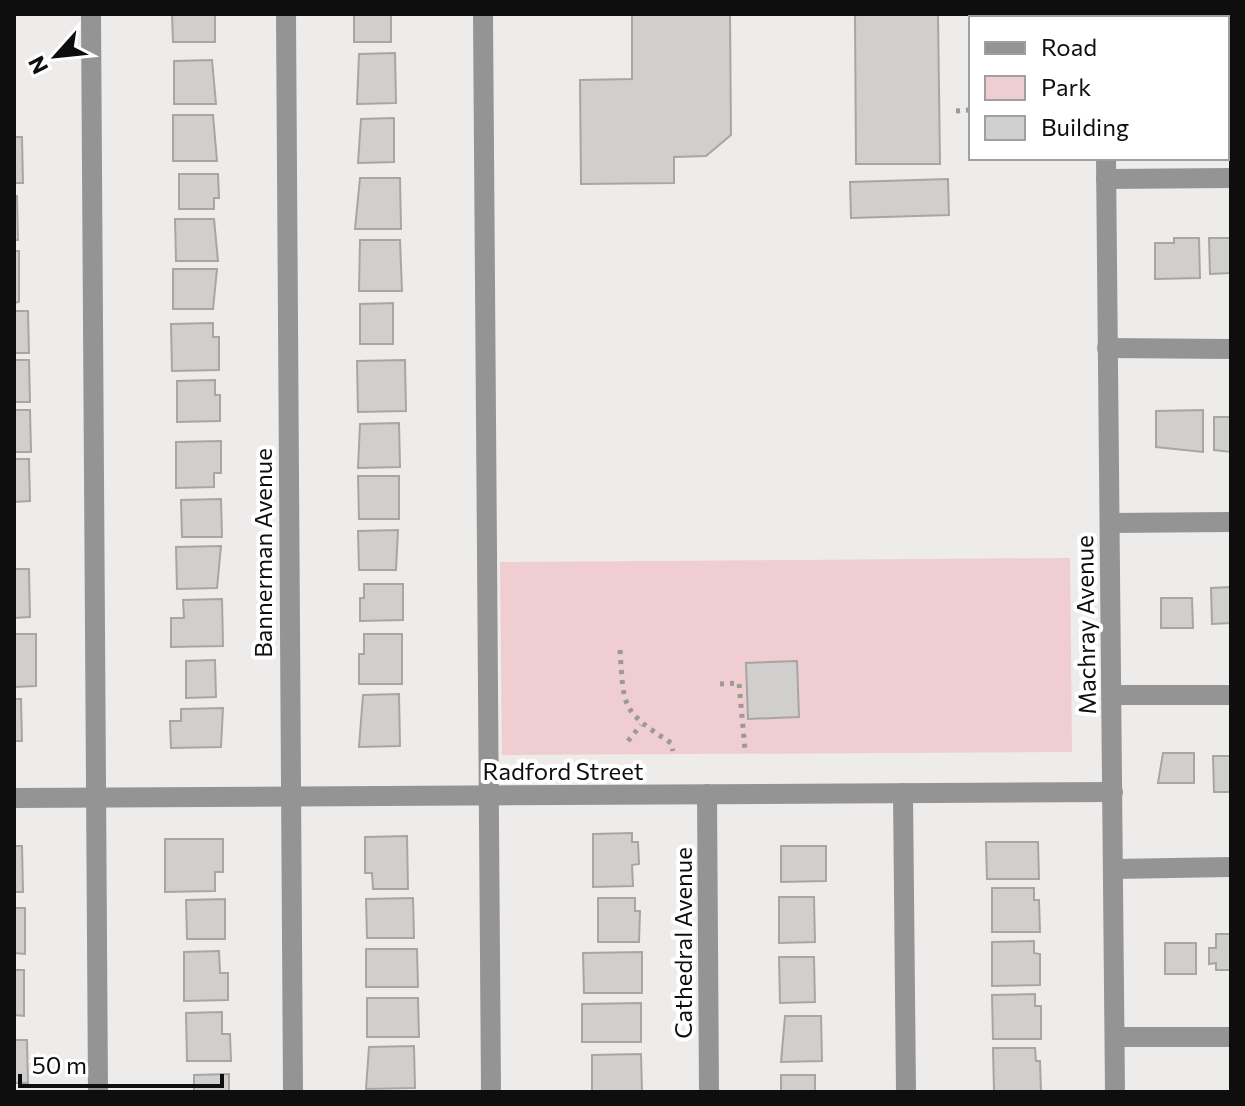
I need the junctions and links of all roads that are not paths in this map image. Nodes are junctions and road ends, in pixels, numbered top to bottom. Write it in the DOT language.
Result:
graph roads {
  1 [pos="91,14"];
  2 [pos="286,14"];
  3 [pos="483,14"];
  4 [pos="1106,168"];
  5 [pos="1231,178"];
  6 [pos="1107,348"];
  7 [pos="1231,349"];
  8 [pos="1231,522"];
  9 [pos="1110,523"];
  10 [pos="1112,695"];
  11 [pos="1231,695"];
  12 [pos="1113,792"];
  13 [pos="903,793"];
  14 [pos="707,794"];
  15 [pos="289,796"];
  16 [pos="488,796"];
  17 [pos="95,797"];
  18 [pos="14,798"];
  19 [pos="1231,867"];
  20 [pos="1114,869"];
  21 [pos="1115,1037"];
  22 [pos="1231,1037"];
  23 [pos="98,1092"];
  24 [pos="293,1092"];
  25 [pos="491,1092"];
  26 [pos="709,1092"];
  27 [pos="906,1092"];
  28 [pos="1115,1092"];
  1 -- 17 [label="street"];
  2 -- 15 [label="street, Bannerman Avenue"];
  3 -- 16 [label="street"];
  4 -- 5 [label="street"];
  4 -- 6 [label="street, Machray Avenue"];
  6 -- 7 [label="street"];
  6 -- 9 [label="street, Machray Avenue"];
  8 -- 9 [label="street"];
  9 -- 10 [label="street, Machray Avenue"];
  10 -- 11 [label="street"];
  10 -- 12 [label="street, Machray Avenue"];
  12 -- 13 [label="street, Radford Street"];
  12 -- 20 [label="street, Machray Avenue"];
  13 -- 14 [label="street, Radford Street"];
  13 -- 27 [label="street"];
  14 -- 16 [label="street, Radford Street"];
  14 -- 26 [label="street, Cathedral Avenue"];
  15 -- 16 [label="street, Radford Street"];
  15 -- 17 [label="street, Radford Street"];
  15 -- 24 [label="street, Bannerman Avenue"];
  16 -- 25 [label="street"];
  17 -- 18 [label="street, Radford Street"];
  17 -- 23 [label="street"];
  19 -- 20 [label="street"];
  20 -- 21 [label="street, Machray Avenue"];
  21 -- 22 [label="street"];
  21 -- 28 [label="street, Machray Avenue"];
}
